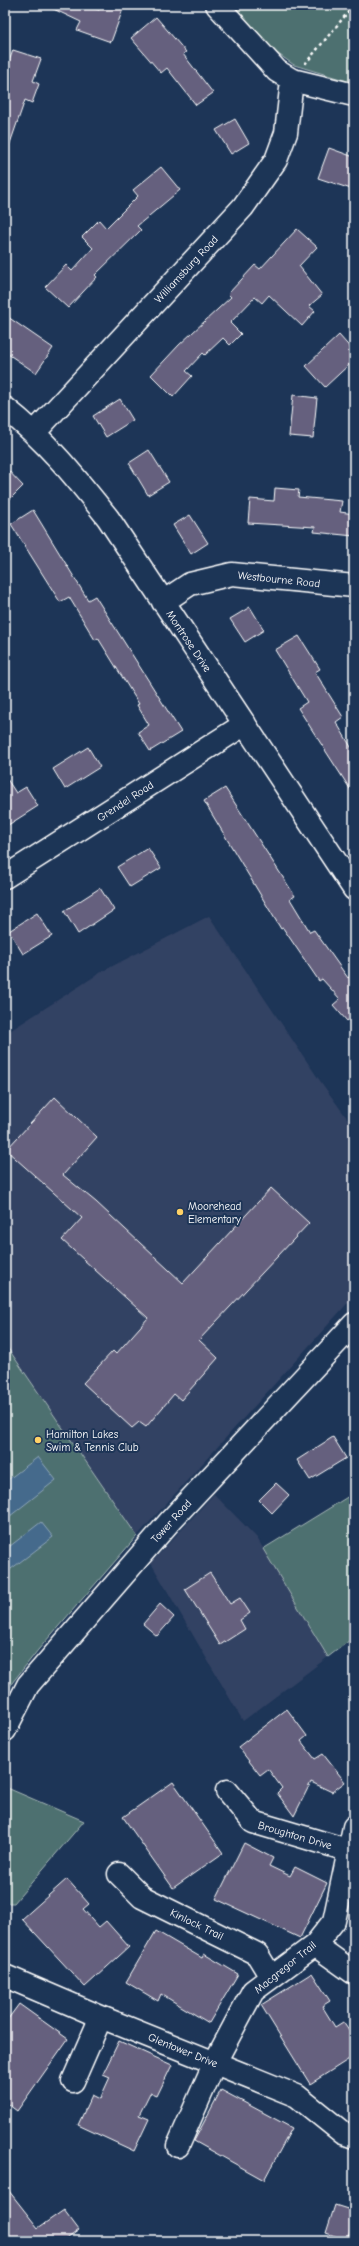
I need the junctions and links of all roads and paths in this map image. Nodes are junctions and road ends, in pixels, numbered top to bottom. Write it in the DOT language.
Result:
graph roads {
  1 [pos="217,5"];
  2 [pos="354,5"];
  3 [pos="292,80"];
  4 [pos="354,95"];
  5 [pos="5,408"];
  6 [pos="34,433"];
  7 [pos="354,586"];
  8 [pos="163,602"];
  9 [pos="245,724"];
  10 [pos="5,877"];
  11 [pos="354,889"];
  12 [pos="354,1324"];
  13 [pos="5,1730"];
  14 [pos="227,1791"];
  15 [pos="354,1827"];
  16 [pos="352,1851"];
  17 [pos="119,1874"];
  18 [pos="315,1945"];
  19 [pos="354,1973"];
  20 [pos="5,1976"];
  21 [pos="271,1977"];
  22 [pos="101,2017"];
  23 [pos="215,2062"];
  24 [pos="73,2081"];
  25 [pos="354,2137"];
  26 [pos="178,2146"];
  1 -- 3 [label="street"];
  2 -- 3 [label="path"];
  3 -- 4 [label="street"];
  3 -- 6 [label="street, Williamsburg Road"];
  5 -- 6 [label="street, Montrose Drive"];
  6 -- 8 [label="street, Montrose Drive"];
  7 -- 8 [label="street, Westbourne Road"];
  8 -- 9 [label="street, Montrose Drive"];
  9 -- 10 [label="street, Grendel Road"];
  9 -- 11 [label="street, Montrose Drive"];
  12 -- 13 [label="street, Tower Road"];
  14 -- 16 [label="street, Broughton Drive"];
  15 -- 16 [label="street, Macgregor Trail"];
  16 -- 18 [label="street, Macgregor Trail"];
  17 -- 21 [label="street, Kinlock Trail"];
  18 -- 19 [label="street"];
  18 -- 21 [label="street, Macgregor Trail"];
  20 -- 22 [label="street, Glentower Drive"];
  21 -- 23 [label="street, Macgregor Trail"];
  22 -- 23 [label="street, Glentower Drive"];
  22 -- 24 [label="street"];
  23 -- 25 [label="street, Glentower Drive"];
  23 -- 26 [label="street, Macgregor Trail"];
}
